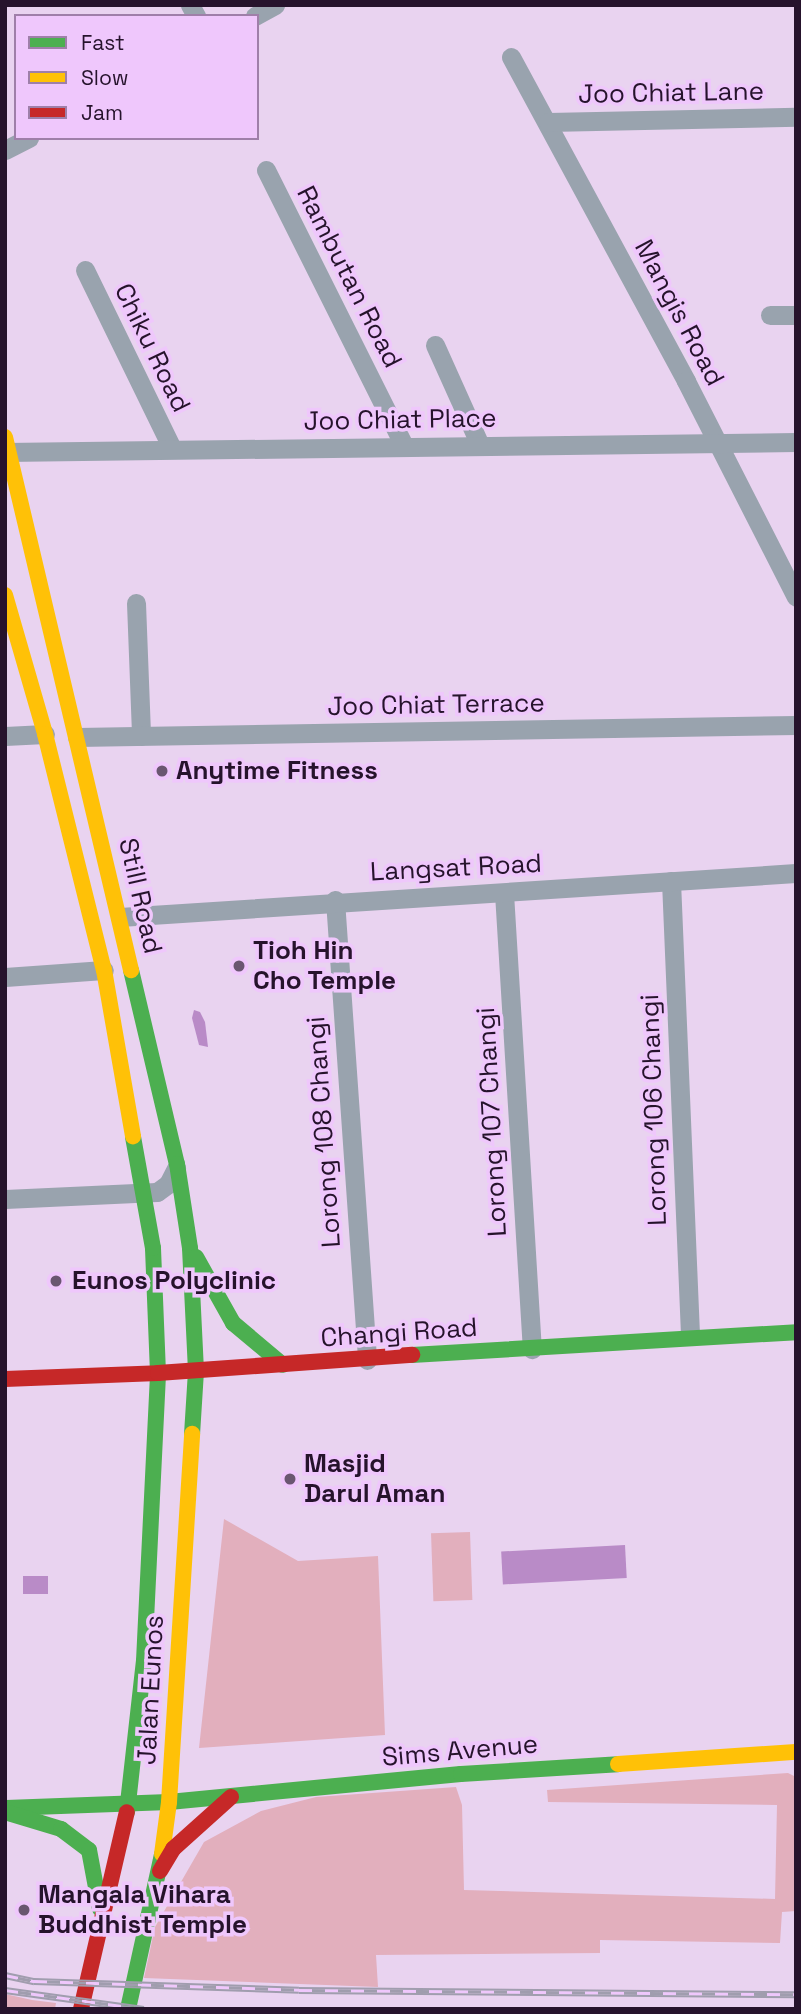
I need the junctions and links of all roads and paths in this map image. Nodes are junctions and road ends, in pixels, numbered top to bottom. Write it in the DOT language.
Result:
graph roads {
  1 [pos="275,5"];
  2 [pos="259,14"];
  3 [pos="511,57"];
  4 [pos="796,117"];
  5 [pos="548,122"];
  6 [pos="25,140"];
  7 [pos="5,150"];
  8 [pos="266,170"];
  9 [pos="85,270"];
  10 [pos="770,315"];
  11 [pos="796,315"];
  12 [pos="435,345"];
  13 [pos="796,442"];
  14 [pos="716,443"];
  15 [pos="480,445"];
  16 [pos="404,446"];
  17 [pos="7,447"];
  18 [pos="172,448"];
  19 [pos="5,595"];
  20 [pos="796,597"];
  21 [pos="136,603"];
  22 [pos="796,725"];
  23 [pos="45,734"];
  24 [pos="5,736"];
  25 [pos="141,736"];
  26 [pos="77,737"];
  27 [pos="796,873"];
  28 [pos="671,881"];
  29 [pos="504,893"];
  30 [pos="335,900"];
  31 [pos="120,917"];
  32 [pos="104,970"];
  33 [pos="5,977"];
  34 [pos="171,1137"];
  35 [pos="136,1148"];
  36 [pos="177,1164"];
  37 [pos="146,1193"];
  38 [pos="5,1199"];
  39 [pos="190,1248"];
  40 [pos="796,1332"];
  41 [pos="690,1336"];
  42 [pos="532,1349"];
  43 [pos="367,1360"];
  44 [pos="283,1365"];
  45 [pos="196,1371"];
  46 [pos="158,1373"];
  47 [pos="5,1379"];
  48 [pos="796,1752"];
  49 [pos="231,1797"];
  50 [pos="129,1802"];
  51 [pos="169,1802"];
  52 [pos="5,1810"];
  53 [pos="160,1871"];
  54 [pos="103,1926"];
  55 [pos="81,2009"];
  56 [pos="128,2009"];
  1 -- 2 [label="street"];
  3 -- 5 [label="street, Mangis Road"];
  4 -- 5 [label="street, Joo Chiat Lane"];
  5 -- 14 [label="street, Mangis Road"];
  6 -- 7 [label="street"];
  8 -- 16 [label="street, Rambutan Road"];
  9 -- 18 [label="street, Chiku Road"];
  10 -- 11 [label="street"];
  12 -- 15 [label="street"];
  13 -- 14 [label="street, Joo Chiat Place"];
  14 -- 15 [label="street, Joo Chiat Place"];
  14 -- 20 [label="street, Mangis Road"];
  15 -- 16 [label="street, Joo Chiat Place"];
  16 -- 18 [label="street, Joo Chiat Place"];
  17 -- 18 [label="street, Joo Chiat Place"];
  17 -- 26 [label="main road, Still Road"];
  19 -- 23 [label="main road, Still Road"];
  21 -- 25 [label="street"];
  22 -- 25 [label="street, Joo Chiat Terrace"];
  23 -- 24 [label="street"];
  23 -- 32 [label="main road, Still Road"];
  25 -- 26 [label="street, Joo Chiat Terrace"];
  26 -- 31 [label="main road, Still Road"];
  27 -- 28 [label="street, Langsat Road"];
  28 -- 29 [label="street, Langsat Road"];
  28 -- 41 [label="street, Lorong 106 Changi"];
  29 -- 30 [label="street, Langsat Road"];
  29 -- 42 [label="street, Lorong 107 Changi"];
  30 -- 31 [label="street, Langsat Road"];
  30 -- 43 [label="street, Lorong 108 Changi"];
  31 -- 34 [label="main road, Still Road"];
  32 -- 33 [label="street"];
  32 -- 35 [label="main road, Still Road"];
  34 -- 35 [label="main road"];
  34 -- 36 [label="main road, Still Road"];
  35 -- 37 [label="main road, Still Road"];
  36 -- 37 [label="street"];
  36 -- 39 [label="main road, Still Road"];
  37 -- 38 [label="street"];
  37 -- 46 [label="main road, Still Road"];
  39 -- 44 [label="main road"];
  39 -- 45 [label="main road, Still Road"];
  40 -- 41 [label="main road, Changi Road"];
  41 -- 42 [label="main road, Changi Road"];
  42 -- 43 [label="main road, Changi Road"];
  43 -- 44 [label="main road, Changi Road"];
  44 -- 45 [label="main road, Changi Road"];
  45 -- 46 [label="main road, Changi Road"];
  45 -- 51 [label="main road, Jalan Eunos"];
  46 -- 47 [label="main road, Changi Road"];
  46 -- 50 [label="main road, Jalan Eunos"];
  48 -- 49 [label="main road, Sims Avenue"];
  49 -- 51 [label="main road, Sims Avenue"];
  49 -- 53 [label="main road"];
  50 -- 51 [label="main road, Sims Avenue"];
  50 -- 52 [label="main road, Sims Avenue"];
  50 -- 54 [label="main road, Jalan Eunos"];
  51 -- 53 [label="main road, Jalan Eunos"];
  52 -- 54 [label="main road"];
  53 -- 56 [label="main road, Jalan Eunos"];
  54 -- 55 [label="main road, Jalan Eunos"];
}
